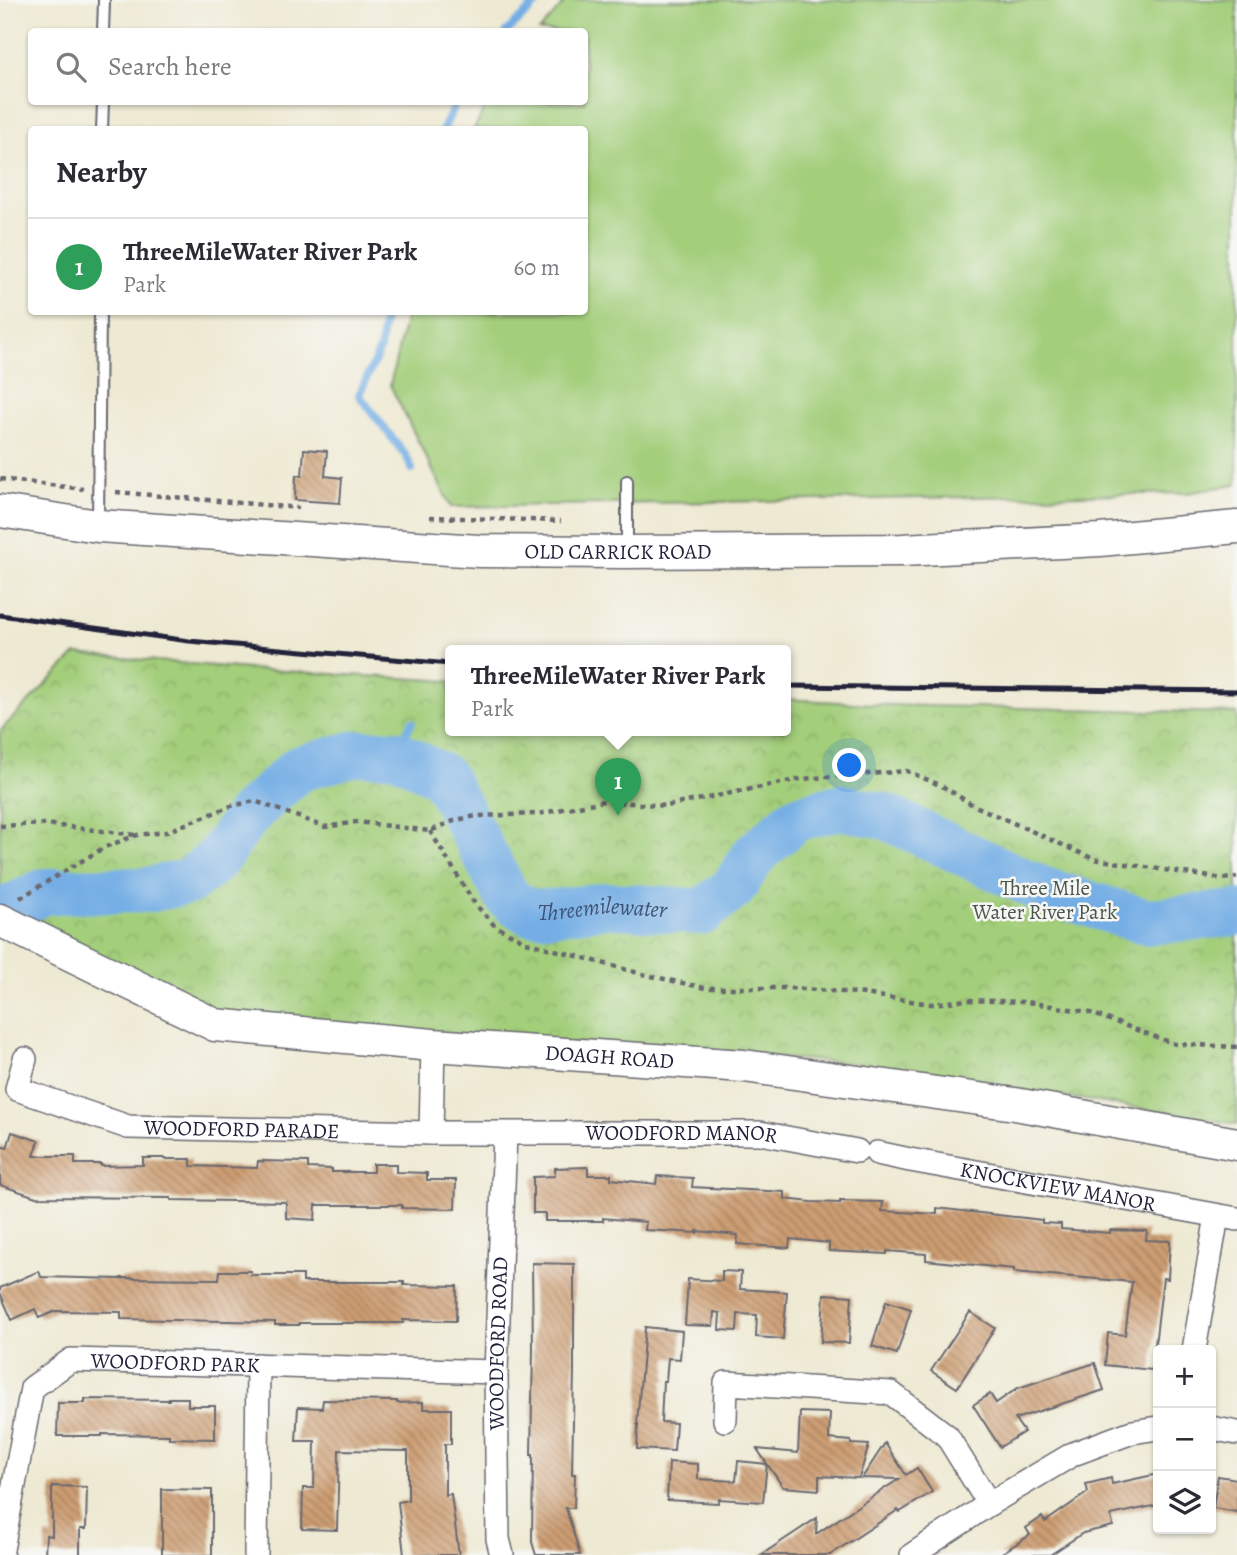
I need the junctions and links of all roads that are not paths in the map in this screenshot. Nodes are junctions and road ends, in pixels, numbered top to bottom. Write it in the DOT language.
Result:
graph roads {
  1 [pos="104,0"];
  2 [pos="103,28"];
  3 [pos="103,105"];
  4 [pos="102,126"];
  5 [pos="100,315"];
  6 [pos="627,481"];
  7 [pos="0,512"];
  8 [pos="98,526"];
  9 [pos="1237,527"];
  10 [pos="627,552"];
  11 [pos="0,920"];
  12 [pos="433,1045"];
  13 [pos="25,1059"];
  14 [pos="431,1133"];
  15 [pos="505,1134"];
  16 [pos="1237,1144"];
  17 [pos="867,1152"];
  18 [pos="1227,1218"];
  19 [pos="1195,1345"];
  20 [pos="257,1365"];
  21 [pos="496,1372"];
  22 [pos="724,1420"];
  23 [pos="1153,1429"];
  24 [pos="1216,1429"];
  25 [pos="1237,1433"];
  26 [pos="989,1504"];
  27 [pos="1,1555"];
  28 [pos="256,1555"];
  29 [pos="502,1555"];
  30 [pos="912,1555"];
  1 -- 2 [label="lane"];
  3 -- 4 [label="lane"];
  5 -- 8 [label="lane"];
  6 -- 10 [label="lane"];
  7 -- 8 [label="main road, OLD CARRICK ROAD"];
  8 -- 10 [label="main road, OLD CARRICK ROAD"];
  9 -- 10 [label="main road, OLD CARRICK ROAD"];
  11 -- 12 [label="main road, DOAGH ROAD"];
  12 -- 14 [label="street"];
  12 -- 16 [label="main road, DOAGH ROAD"];
  13 -- 14 [label="street, WOODFORD PARADE"];
  14 -- 15 [label="street, WOODFORD PARADE"];
  15 -- 17 [label="street, WOODFORD MANOR"];
  15 -- 21 [label="street, WOODFORD ROAD"];
  17 -- 18 [label="street, KNOCKVIEW MANOR"];
  18 -- 19 [label="street"];
  20 -- 21 [label="street, WOODFORD PARK"];
  20 -- 27 [label="street, WOODFORD PARK"];
  20 -- 28 [label="street"];
  21 -- 29 [label="street, WOODFORD ROAD"];
  22 -- 26 [label="street"];
  23 -- 26 [label="street"];
  24 -- 25 [label="street"];
  26 -- 30 [label="street"];
}
